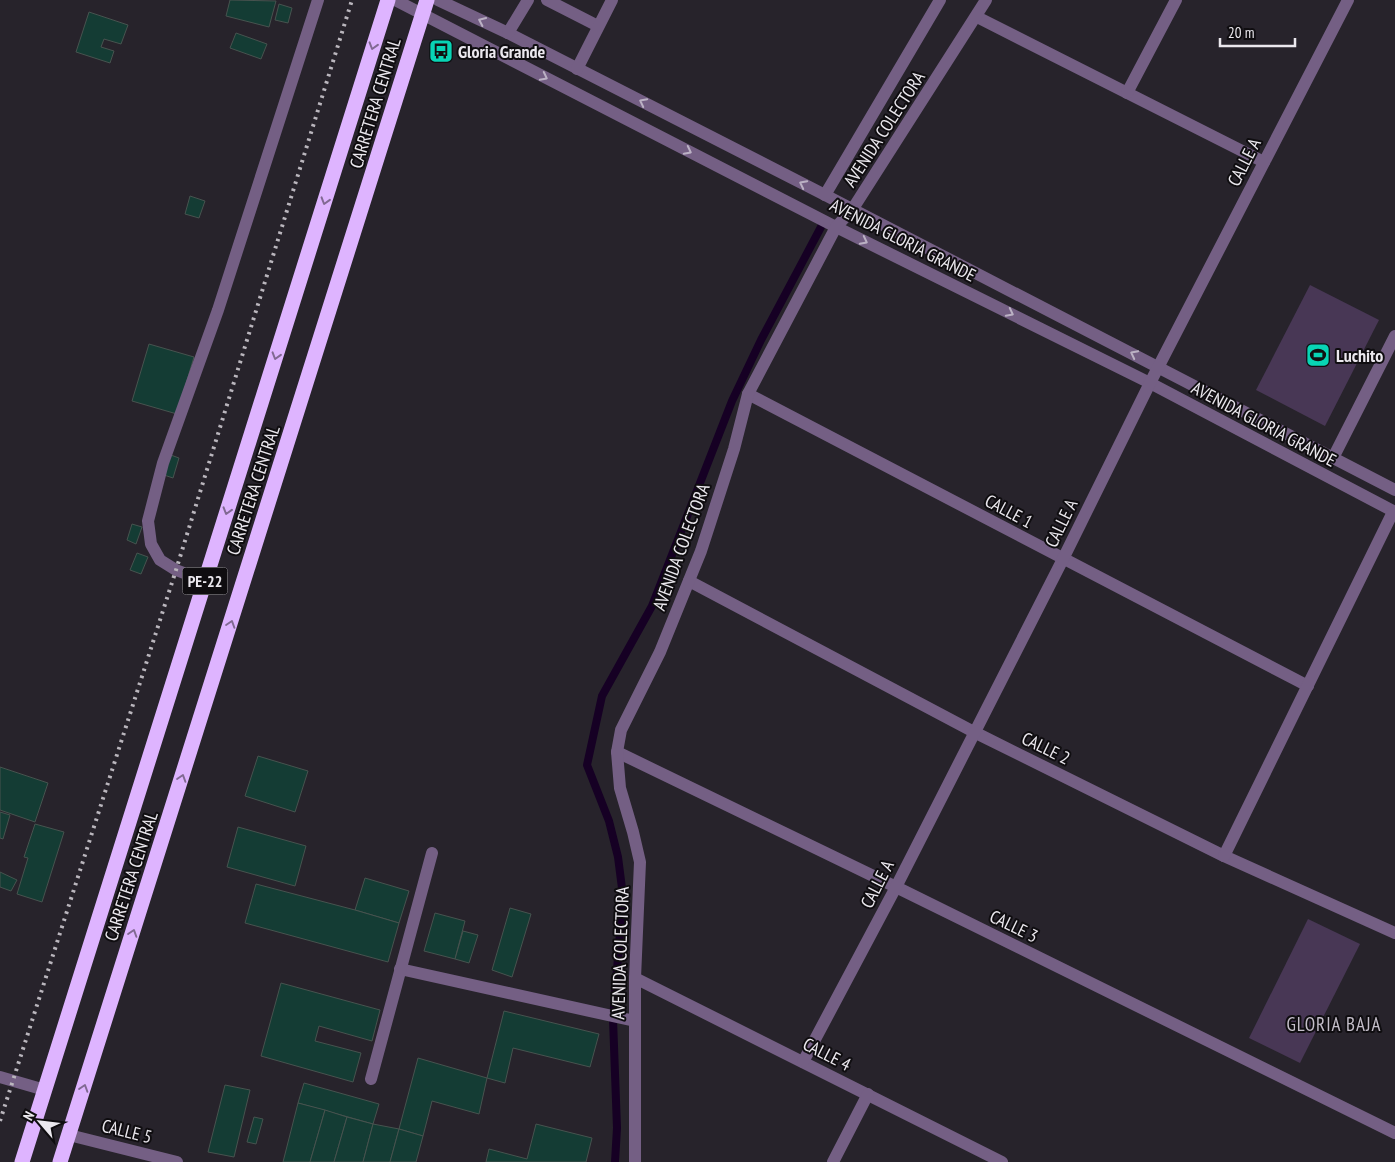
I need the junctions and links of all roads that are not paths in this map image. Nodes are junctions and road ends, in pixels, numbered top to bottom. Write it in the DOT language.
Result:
graph roads {
  1 [pos="318,0"];
  2 [pos="388,0"];
  3 [pos="395,0"];
  4 [pos="438,0"];
  5 [pos="528,0"];
  6 [pos="612,0"];
  7 [pos="940,0"];
  8 [pos="986,0"];
  9 [pos="1176,0"];
  10 [pos="1348,0"];
  11 [pos="551,1"];
  12 [pos="425,7"];
  13 [pos="977,17"];
  14 [pos="598,26"];
  15 [pos="508,33"];
  16 [pos="577,69"];
  17 [pos="1127,93"];
  18 [pos="1264,162"];
  19 [pos="825,195"];
  20 [pos="852,210"];
  21 [pos="836,227"];
  22 [pos="1395,336"];
  23 [pos="1159,366"];
  24 [pos="1150,383"];
  25 [pos="748,394"];
  26 [pos="1333,458"];
  27 [pos="1395,490"];
  28 [pos="1394,512"];
  29 [pos="1062,559"];
  30 [pos="205,581"];
  31 [pos="689,581"];
  32 [pos="1308,686"];
  33 [pos="974,732"];
  34 [pos="617,752"];
  35 [pos="432,853"];
  36 [pos="1224,856"];
  37 [pos="896,887"];
  38 [pos="1394,930"];
  39 [pos="400,969"];
  40 [pos="635,978"];
  41 [pos="635,1021"];
  42 [pos="804,1062"];
  43 [pos="0,1076"];
  44 [pos="371,1079"];
  45 [pos="45,1090"];
  46 [pos="868,1094"];
  47 [pos="1395,1133"];
  48 [pos="69,1135"];
  49 [pos="22,1162"];
  50 [pos="60,1162"];
  51 [pos="177,1162"];
  52 [pos="634,1162"];
  53 [pos="833,1162"];
  54 [pos="1000,1162"];
  1 -- 30 [label="street"];
  2 -- 30 [label="highway, CARRETERA CENTRAL / PE-22, one-way"];
  3 -- 12 [label="street, AVENIDA GLORIA GRANDE"];
  15 -- 4 [label="street, AVENIDA GLORIA GRANDE, one-way"];
  5 -- 15 [label="street"];
  6 -- 14 [label="street"];
  7 -- 19 [label="street, AVENIDA COLECTORA"];
  8 -- 13 [label="street, AVENIDA COLECTORA"];
  9 -- 17 [label="street"];
  10 -- 18 [label="street, CALLE A"];
  11 -- 14 [label="street"];
  12 -- 21 [label="street, AVENIDA GLORIA GRANDE, one-way"];
  48 -- 12 [label="highway, CARRETERA CENTRAL / PE-22, one-way"];
  13 -- 17 [label="street"];
  13 -- 20 [label="street, AVENIDA COLECTORA"];
  14 -- 16 [label="street"];
  15 -- 16 [label="street, AVENIDA GLORIA GRANDE"];
  19 -- 16 [label="street, AVENIDA GLORIA GRANDE, one-way"];
  17 -- 18 [label="street"];
  18 -- 23 [label="street, CALLE A"];
  19 -- 20 [label="street, AVENIDA GLORIA GRANDE"];
  20 -- 21 [label="street, AVENIDA COLECTORA"];
  23 -- 20 [label="street, AVENIDA GLORIA GRANDE, one-way"];
  21 -- 24 [label="street, AVENIDA GLORIA GRANDE, one-way"];
  21 -- 25 [label="street, AVENIDA COLECTORA"];
  22 -- 26 [label="street"];
  23 -- 24 [label="street, CALLE A"];
  23 -- 26 [label="street, AVENIDA GLORIA GRANDE"];
  24 -- 28 [label="street, AVENIDA GLORIA GRANDE"];
  24 -- 29 [label="street, CALLE A"];
  25 -- 29 [label="street, CALLE 1"];
  25 -- 31 [label="street, AVENIDA COLECTORA"];
  26 -- 27 [label="street, AVENIDA GLORIA GRANDE"];
  28 -- 32 [label="street"];
  29 -- 32 [label="street, CALLE 1"];
  29 -- 33 [label="street, CALLE A"];
  30 -- 45 [label="highway, CARRETERA CENTRAL / PE-22"];
  31 -- 33 [label="street, CALLE 2"];
  31 -- 34 [label="street, AVENIDA COLECTORA"];
  32 -- 36 [label="street"];
  33 -- 36 [label="street, CALLE 2"];
  33 -- 37 [label="street, CALLE A"];
  34 -- 37 [label="street, CALLE 3"];
  34 -- 40 [label="street, AVENIDA COLECTORA"];
  35 -- 39 [label="street"];
  36 -- 38 [label="street, CALLE 2"];
  37 -- 42 [label="street, CALLE A"];
  37 -- 47 [label="street, CALLE 3"];
  39 -- 41 [label="street"];
  39 -- 44 [label="street"];
  40 -- 41 [label="street, AVENIDA COLECTORA"];
  40 -- 42 [label="street, CALLE 4"];
  41 -- 52 [label="street, AVENIDA COLECTORA"];
  42 -- 46 [label="street, CALLE 4"];
  43 -- 45 [label="street"];
  45 -- 49 [label="highway, CARRETERA CENTRAL / PE-22"];
  46 -- 53 [label="street"];
  46 -- 54 [label="street, CALLE 4"];
  48 -- 50 [label="highway, CARRETERA CENTRAL / PE-22"];
  48 -- 51 [label="street, CALLE 5"];
}
